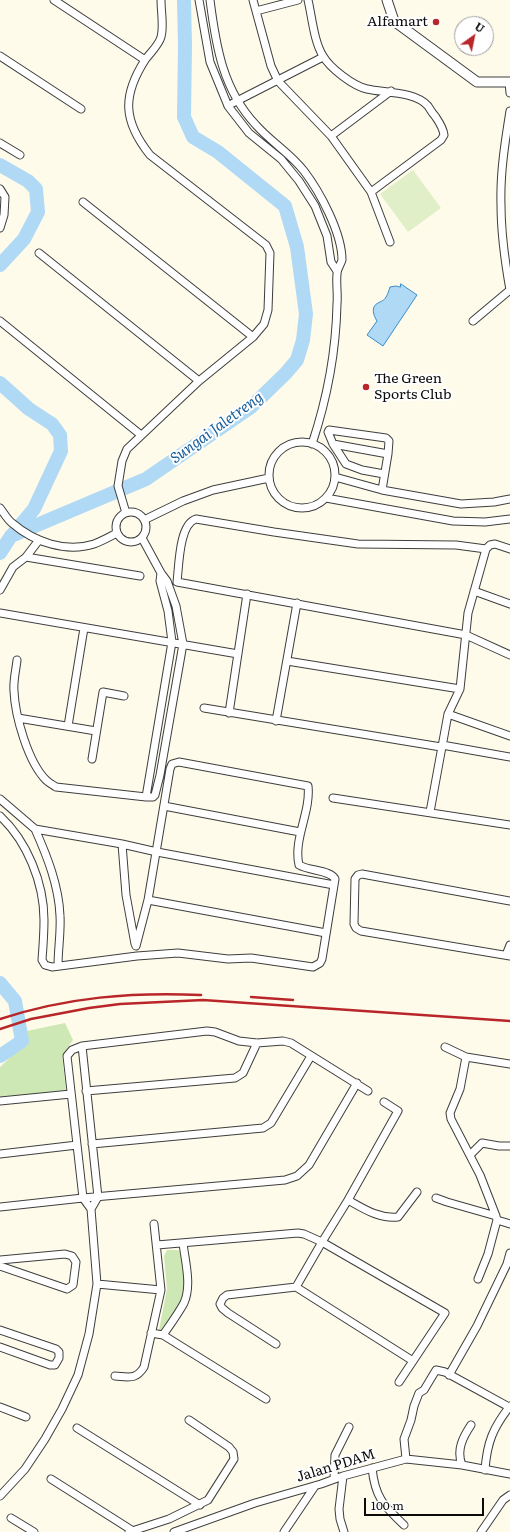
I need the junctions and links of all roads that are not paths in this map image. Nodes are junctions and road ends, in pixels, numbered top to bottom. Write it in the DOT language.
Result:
graph roads {
  1 [pos="54,0"];
  2 [pos="161,0"];
  3 [pos="199,0"];
  4 [pos="210,0"];
  5 [pos="254,0"];
  6 [pos="298,0"];
  7 [pos="308,0"];
  8 [pos="387,0"];
  9 [pos="256,11"];
  10 [pos="0,56"];
  11 [pos="323,57"];
  12 [pos="145,60"];
  13 [pos="278,81"];
  14 [pos="510,82"];
  15 [pos="391,91"];
  16 [pos="510,93"];
  17 [pos="237,102"];
  18 [pos="228,106"];
  19 [pos="81,109"];
  20 [pos="510,111"];
  21 [pos="331,136"];
  22 [pos="0,143"];
  23 [pos="20,155"];
  24 [pos="0,188"];
  25 [pos="371,192"];
  26 [pos="83,202"];
  27 [pos="0,228"];
  28 [pos="390,242"];
  29 [pos="39,253"];
  30 [pos="337,271"];
  31 [pos="0,321"];
  32 [pos="474,321"];
  33 [pos="253,337"];
  34 [pos="199,381"];
  35 [pos="141,435"];
  36 [pos="312,444"];
  37 [pos="333,444"];
  38 [pos="388,454"];
  39 [pos="384,474"];
  40 [pos="335,477"];
  41 [pos="269,478"];
  42 [pos="382,490"];
  43 [pos="326,498"];
  44 [pos="510,499"];
  45 [pos="0,508"];
  46 [pos="126,513"];
  47 [pos="510,519"];
  48 [pos="144,520"];
  49 [pos="117,533"];
  50 [pos="142,538"];
  51 [pos="38,540"];
  52 [pos="486,549"];
  53 [pos="510,549"];
  54 [pos="26,557"];
  55 [pos="161,573"];
  56 [pos="140,576"];
  57 [pos="0,590"];
  58 [pos="474,591"];
  59 [pos="247,594"];
  60 [pos="297,603"];
  61 [pos="510,604"];
  62 [pos="0,613"];
  63 [pos="84,628"];
  64 [pos="466,635"];
  65 [pos="172,642"];
  66 [pos="183,644"];
  67 [pos="238,654"];
  68 [pos="510,655"];
  69 [pos="17,660"];
  70 [pos="287,661"];
  71 [pos="460,689"];
  72 [pos="124,696"];
  73 [pos="204,708"];
  74 [pos="229,713"];
  75 [pos="448,714"];
  76 [pos="18,718"];
  77 [pos="276,721"];
  78 [pos="68,726"];
  79 [pos="96,731"];
  80 [pos="510,736"];
  81 [pos="441,746"];
  82 [pos="510,757"];
  83 [pos="92,759"];
  84 [pos="146,797"];
  85 [pos="333,798"];
  86 [pos="0,799"];
  87 [pos="164,806"];
  88 [pos="430,812"];
  89 [pos="0,816"];
  90 [pos="510,825"];
  91 [pos="35,829"];
  92 [pos="300,832"];
  93 [pos="122,844"];
  94 [pos="157,852"];
  95 [pos="334,885"];
  96 [pos="148,900"];
  97 [pos="510,901"];
  98 [pos="326,933"];
  99 [pos="510,945"];
  100 [pos="136,946"];
  101 [pos="508,955"];
  102 [pos="137,956"];
  103 [pos="58,966"];
  104 [pos="257,1043"];
  105 [pos="82,1046"];
  106 [pos="445,1047"];
  107 [pos="311,1056"];
  108 [pos="466,1057"];
  109 [pos="510,1064"];
  110 [pos="356,1083"];
  111 [pos="86,1091"];
  112 [pos="368,1091"];
  113 [pos="71,1094"];
  114 [pos="0,1101"];
  115 [pos="384,1102"];
  116 [pos="92,1144"];
  117 [pos="77,1145"];
  118 [pos="510,1146"];
  119 [pos="0,1154"];
  120 [pos="470,1155"];
  121 [pos="417,1192"];
  122 [pos="98,1197"];
  123 [pos="83,1198"];
  124 [pos="436,1198"];
  125 [pos="348,1200"];
  126 [pos="0,1207"];
  127 [pos="91,1209"];
  128 [pos="496,1218"];
  129 [pos="154,1224"];
  130 [pos="510,1224"];
  131 [pos="322,1242"];
  132 [pos="183,1243"];
  133 [pos="157,1246"];
  134 [pos="510,1253"];
  135 [pos="0,1260"];
  136 [pos="0,1266"];
  137 [pos="478,1279"];
  138 [pos="97,1284"];
  139 [pos="296,1287"];
  140 [pos="161,1290"];
  141 [pos="0,1330"];
  142 [pos="151,1333"];
  143 [pos="163,1335"];
  144 [pos="276,1344"];
  145 [pos="0,1347"];
  146 [pos="413,1361"];
  147 [pos="449,1375"];
  148 [pos="115,1376"];
  149 [pos="399,1382"];
  150 [pos="266,1399"];
  151 [pos="510,1406"];
  152 [pos="0,1407"];
  153 [pos="26,1417"];
  154 [pos="189,1420"];
  155 [pos="471,1425"];
  156 [pos="349,1427"];
  157 [pos="77,1428"];
  158 [pos="406,1459"];
  159 [pos="462,1465"];
  160 [pos="372,1468"];
  161 [pos="485,1470"];
  162 [pos="510,1474"];
  163 [pos="343,1476"];
  164 [pos="51,1479"];
  165 [pos="334,1479"];
  166 [pos="315,1486"];
  167 [pos="1,1494"];
  168 [pos="510,1495"];
  169 [pos="200,1505"];
  170 [pos="11,1518"];
  171 [pos="404,1525"];
  172 [pos="131,1531"];
  173 [pos="34,1532"];
  174 [pos="174,1532"];
  175 [pos="284,1532"];
  176 [pos="344,1532"];
  177 [pos="481,1532"];
  1 -- 12 [label="street"];
  2 -- 12 [label="street"];
  3 -- 18 [label="street"];
  4 -- 17 [label="street"];
  5 -- 9 [label="street"];
  6 -- 9 [label="street"];
  7 -- 11 [label="street"];
  8 -- 14 [label="street"];
  9 -- 13 [label="street"];
  10 -- 19 [label="street"];
  11 -- 13 [label="street"];
  11 -- 15 [label="street"];
  12 -- 33 [label="street"];
  13 -- 17 [label="street"];
  13 -- 21 [label="street"];
  14 -- 16 [label="street"];
  15 -- 21 [label="street"];
  15 -- 25 [label="street"];
  17 -- 18 [label="street"];
  17 -- 30 [label="street"];
  18 -- 30 [label="street"];
  20 -- 32 [label="street"];
  21 -- 25 [label="street"];
  22 -- 23 [label="street"];
  24 -- 27 [label="street"];
  25 -- 28 [label="street"];
  26 -- 33 [label="street"];
  29 -- 34 [label="street"];
  30 -- 36 [label="street"];
  31 -- 35 [label="street"];
  33 -- 34 [label="street"];
  34 -- 35 [label="street"];
  35 -- 46 [label="street"];
  36 -- 40 [label="street"];
  36 -- 41 [label="street"];
  37 -- 38 [label="street"];
  37 -- 38 [label="street"];
  37 -- 39 [label="street"];
  38 -- 39 [label="street"];
  39 -- 42 [label="street"];
  40 -- 42 [label="street"];
  40 -- 43 [label="street"];
  41 -- 43 [label="street"];
  41 -- 48 [label="street"];
  42 -- 44 [label="street"];
  43 -- 47 [label="street"];
  45 -- 51 [label="street"];
  46 -- 48 [label="street"];
  46 -- 49 [label="street"];
  48 -- 50 [label="street"];
  49 -- 50 [label="street"];
  49 -- 51 [label="street"];
  50 -- 55 [label="street"];
  51 -- 54 [label="street"];
  52 -- 53 [label="street"];
  52 -- 58 [label="street"];
  52 -- 59 [label="street"];
  54 -- 56 [label="street"];
  54 -- 57 [label="street"];
  55 -- 65 [label="street"];
  55 -- 66 [label="street"];
  58 -- 61 [label="street"];
  58 -- 64 [label="street"];
  59 -- 60 [label="street"];
  59 -- 67 [label="street"];
  60 -- 64 [label="street"];
  60 -- 70 [label="street"];
  62 -- 63 [label="street"];
  63 -- 65 [label="street"];
  63 -- 78 [label="street"];
  64 -- 68 [label="street"];
  64 -- 71 [label="street"];
  65 -- 66 [label="street"];
  65 -- 84 [label="street"];
  66 -- 67 [label="street"];
  66 -- 84 [label="street"];
  67 -- 74 [label="street"];
  69 -- 76 [label="street"];
  70 -- 71 [label="street"];
  70 -- 77 [label="street"];
  71 -- 75 [label="street"];
  72 -- 79 [label="street"];
  73 -- 74 [label="street"];
  74 -- 77 [label="street"];
  75 -- 80 [label="street"];
  75 -- 81 [label="street"];
  76 -- 78 [label="street"];
  76 -- 84 [label="street"];
  77 -- 81 [label="street"];
  78 -- 79 [label="street"];
  79 -- 83 [label="street"];
  81 -- 82 [label="street"];
  81 -- 88 [label="street"];
  85 -- 88 [label="street"];
  86 -- 91 [label="street"];
  87 -- 92 [label="street"];
  87 -- 92 [label="street"];
  87 -- 94 [label="street"];
  88 -- 90 [label="street"];
  89 -- 103 [label="street"];
  91 -- 93 [label="street"];
  91 -- 103 [label="street"];
  92 -- 95 [label="street"];
  93 -- 94 [label="street"];
  93 -- 100 [label="street"];
  94 -- 95 [label="street"];
  94 -- 96 [label="street"];
  95 -- 98 [label="street"];
  96 -- 98 [label="street"];
  96 -- 100 [label="street"];
  97 -- 101 [label="street"];
  98 -- 102 [label="street"];
  99 -- 101 [label="street"];
  100 -- 102 [label="street"];
  102 -- 103 [label="street"];
  104 -- 105 [label="street"];
  104 -- 107 [label="street"];
  104 -- 111 [label="street"];
  105 -- 111 [label="street"];
  105 -- 113 [label="street"];
  106 -- 108 [label="street"];
  107 -- 110 [label="street"];
  107 -- 116 [label="street"];
  108 -- 109 [label="street"];
  108 -- 120 [label="street"];
  110 -- 112 [label="street"];
  110 -- 122 [label="street"];
  111 -- 116 [label="street"];
  113 -- 114 [label="street"];
  113 -- 117 [label="street"];
  115 -- 125 [label="street"];
  116 -- 122 [label="street"];
  117 -- 119 [label="street"];
  117 -- 123 [label="street"];
  118 -- 120 [label="street"];
  120 -- 128 [label="street"];
  121 -- 125 [label="street"];
  122 -- 123 [label="street"];
  122 -- 127 [label="street"];
  123 -- 126 [label="street"];
  123 -- 127 [label="street"];
  124 -- 128 [label="street"];
  125 -- 131 [label="street"];
  127 -- 138 [label="street"];
  128 -- 130 [label="street"];
  128 -- 137 [label="street"];
  129 -- 133 [label="street"];
  131 -- 132 [label="street"];
  131 -- 139 [label="street"];
  131 -- 146 [label="street"];
  132 -- 133 [label="street"];
  132 -- 143 [label="street"];
  133 -- 140 [label="street"];
  134 -- 147 [label="street"];
  135 -- 136 [label="street"];
  138 -- 140 [label="street"];
  138 -- 167 [label="street"];
  139 -- 144 [label="street"];
  139 -- 146 [label="street"];
  140 -- 142 [label="street"];
  141 -- 145 [label="street"];
  142 -- 143 [label="street"];
  142 -- 148 [label="street"];
  143 -- 150 [label="street"];
  146 -- 149 [label="street"];
  147 -- 151 [label="street"];
  147 -- 158 [label="street"];
  151 -- 161 [label="street"];
  152 -- 153 [label="street"];
  154 -- 169 [label="street"];
  155 -- 159 [label="street"];
  156 -- 165 [label="street"];
  157 -- 169 [label="street"];
  158 -- 159 [label="street, Jalan PDAM"];
  158 -- 160 [label="street, Jalan PDAM"];
  159 -- 161 [label="street, Jalan PDAM"];
  160 -- 163 [label="street, Jalan PDAM"];
  160 -- 171 [label="street"];
  161 -- 162 [label="street, Jalan PDAM"];
  163 -- 165 [label="street, Jalan PDAM"];
  163 -- 176 [label="street"];
  164 -- 172 [label="street"];
  165 -- 166 [label="street, Jalan PDAM"];
  166 -- 174 [label="street, Jalan PDAM"];
  166 -- 175 [label="street"];
  168 -- 177 [label="street"];
  169 -- 172 [label="street"];
  170 -- 173 [label="street"];
}
